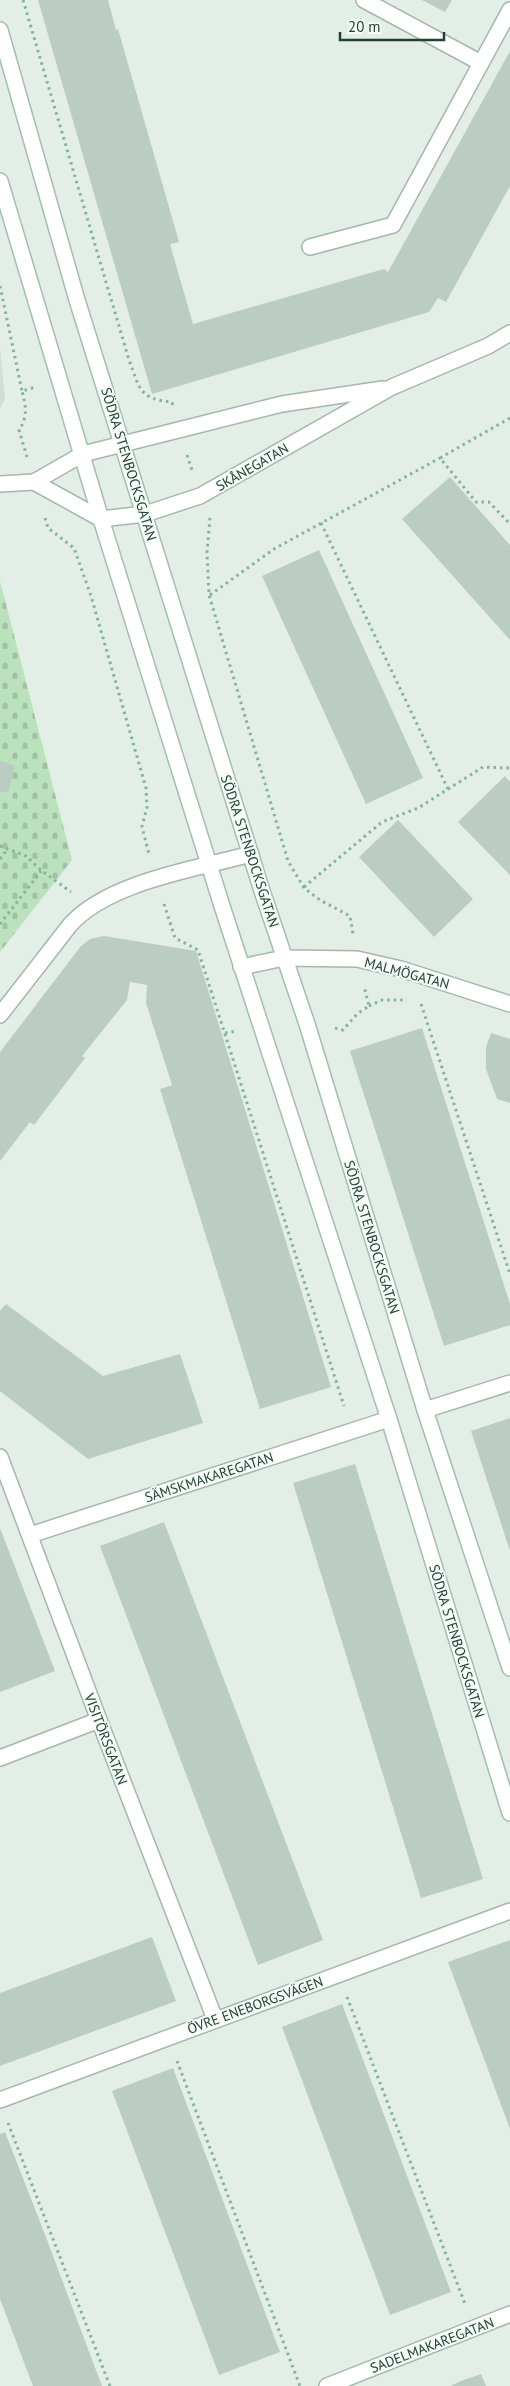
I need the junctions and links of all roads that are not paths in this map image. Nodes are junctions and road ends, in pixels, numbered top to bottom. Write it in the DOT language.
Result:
graph roads {
  1 [pos="364,0"];
  2 [pos="510,10"];
  3 [pos="0,30"];
  4 [pos="481,63"];
  5 [pos="0,181"];
  6 [pos="310,247"];
  7 [pos="510,333"];
  8 [pos="392,387"];
  9 [pos="123,444"];
  10 [pos="84,454"];
  11 [pos="34,482"];
  12 [pos="0,484"];
  13 [pos="145,514"];
  14 [pos="102,519"];
  15 [pos="251,854"];
  16 [pos="210,866"];
  17 [pos="284,958"];
  18 [pos="241,967"];
  19 [pos="510,1004"];
  20 [pos="0,1015"];
  21 [pos="510,1384"];
  22 [pos="425,1410"];
  23 [pos="389,1418"];
  24 [pos="0,1457"];
  25 [pos="30,1535"];
  26 [pos="510,1668"];
  27 [pos="99,1720"];
  28 [pos="0,1758"];
  29 [pos="510,1813"];
  30 [pos="510,1911"];
  31 [pos="215,2019"];
  32 [pos="0,2100"];
  33 [pos="510,2314"];
  34 [pos="327,2386"];
  1 -- 4 [label="street"];
  2 -- 4 [label="street"];
  3 -- 9 [label="street, SÖDRA STENBOCKSGATAN"];
  4 -- 6 [label="street"];
  5 -- 10 [label="street, SÖDRA STENBOCKSGATAN"];
  7 -- 8 [label="street, SKÅNEGATAN"];
  8 -- 9 [label="street, SKÅNEGATAN"];
  8 -- 13 [label="street, SKÅNEGATAN"];
  9 -- 10 [label="street, SKÅNEGATAN"];
  9 -- 13 [label="street, SÖDRA STENBOCKSGATAN"];
  10 -- 11 [label="street, SKÅNEGATAN"];
  10 -- 14 [label="street, SÖDRA STENBOCKSGATAN"];
  11 -- 12 [label="street"];
  11 -- 14 [label="street"];
  13 -- 14 [label="street, SKÅNEGATAN"];
  13 -- 15 [label="street, SÖDRA STENBOCKSGATAN"];
  14 -- 16 [label="street, SÖDRA STENBOCKSGATAN"];
  15 -- 16 [label="street"];
  15 -- 17 [label="street, SÖDRA STENBOCKSGATAN"];
  16 -- 18 [label="street, SÖDRA STENBOCKSGATAN"];
  16 -- 20 [label="street"];
  17 -- 18 [label="street, MALMÖGATAN"];
  17 -- 19 [label="street, MALMÖGATAN"];
  17 -- 22 [label="street, SÖDRA STENBOCKSGATAN"];
  18 -- 23 [label="street, SÖDRA STENBOCKSGATAN"];
  21 -- 22 [label="street"];
  22 -- 26 [label="street, SÖDRA STENBOCKSGATAN"];
  23 -- 25 [label="street, SÄMSKMAKAREGATAN"];
  23 -- 29 [label="street, SÖDRA STENBOCKSGATAN"];
  24 -- 25 [label="street, VISITÖRSGATAN"];
  25 -- 27 [label="street, VISITÖRSGATAN"];
  27 -- 28 [label="street"];
  27 -- 31 [label="street, VISITÖRSGATAN"];
  30 -- 31 [label="street, ÖVRE ENEBORGSVÄGEN"];
  31 -- 32 [label="street, ÖVRE ENEBORGSVÄGEN"];
  33 -- 34 [label="street, SADELMAKAREGATAN"];
}
